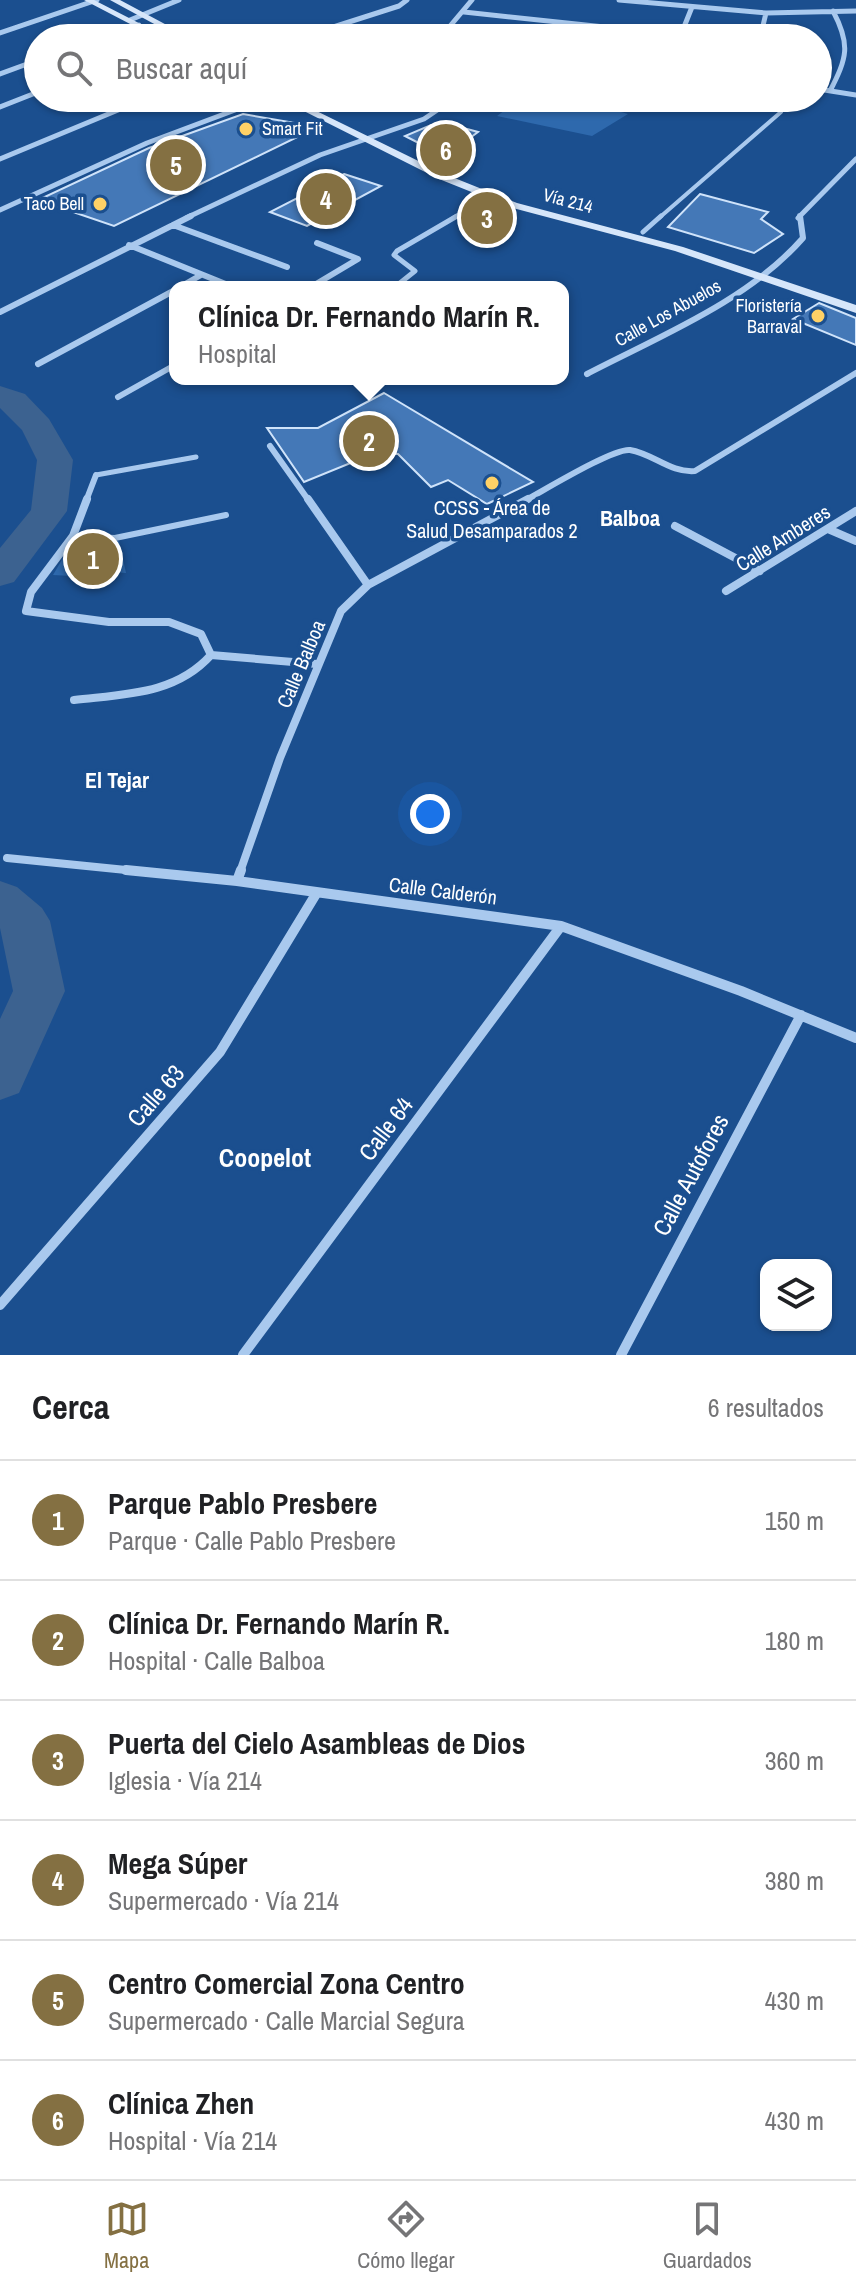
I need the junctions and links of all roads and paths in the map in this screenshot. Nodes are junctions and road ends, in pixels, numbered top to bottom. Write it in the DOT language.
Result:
graph roads {
  1 [pos="114,0"];
  2 [pos="179,0"];
  3 [pos="407,0"];
  4 [pos="472,0"];
  5 [pos="619,0"];
  6 [pos="93,1"];
  7 [pos="692,7"];
  8 [pos="833,11"];
  9 [pos="856,11"];
  10 [pos="464,12"];
  11 [pos="766,13"];
  12 [pos="143,14"];
  13 [pos="130,20"];
  14 [pos="26,24"];
  15 [pos="137,24"];
  16 [pos="161,24"];
  17 [pos="343,24"];
  18 [pos="453,24"];
  19 [pos="572,24"];
  20 [pos="685,24"];
  21 [pos="763,24"];
  22 [pos="24,25"];
  23 [pos="0,33"];
  24 [pos="24,65"];
  25 [pos="0,74"];
  26 [pos="832,86"];
  27 [pos="832,91"];
  28 [pos="856,95"];
  29 [pos="24,98"];
  30 [pos="0,107"];
  31 [pos="113,112"];
  32 [pos="230,112"];
  33 [pos="325,112"];
  34 [pos="332,112"];
  35 [pos="434,112"];
  36 [pos="781,112"];
  37 [pos="381,136"];
  38 [pos="364,139"];
  39 [pos="0,159"];
  40 [pos="856,159"];
  41 [pos="491,196"];
  42 [pos="0,210"];
  43 [pos="173,225"];
  44 [pos="643,232"];
  45 [pos="317,243"];
  46 [pos="129,245"];
  47 [pos="287,267"];
  48 [pos="765,272"];
  49 [pos="201,275"];
  50 [pos="190,281"];
  51 [pos="217,281"];
  52 [pos="321,281"];
  53 [pos="402,281"];
  54 [pos="169,292"];
  55 [pos="856,300"];
  56 [pos="856,309"];
  57 [pos="0,312"];
  58 [pos="38,364"];
  59 [pos="169,368"];
  60 [pos="856,373"];
  61 [pos="587,374"];
  62 [pos="118,397"];
  63 [pos="270,446"];
  64 [pos="196,457"];
  65 [pos="96,475"];
  66 [pos="856,511"];
  67 [pos="226,515"];
  68 [pos="675,526"];
  69 [pos="828,529"];
  70 [pos="73,536"];
  71 [pos="856,541"];
  72 [pos="760,571"];
  73 [pos="368,585"];
  74 [pos="726,591"];
  75 [pos="211,655"];
  76 [pos="317,664"];
  77 [pos="74,700"];
  78 [pos="7,858"];
  79 [pos="237,881"];
  80 [pos="316,894"];
  81 [pos="561,926"];
  82 [pos="801,1015"];
  83 [pos="856,1038"];
  84 [pos="0,1305"];
  85 [pos="243,1355"];
  86 [pos="621,1355"];
  1 -- 12 [label="main road"];
  2 -- 12 [label="street"];
  3 -- 17 [label="street"];
  4 -- 10 [label="street"];
  5 -- 7 [label="street"];
  6 -- 13 [label="main road"];
  6 -- 14 [label="street"];
  7 -- 11 [label="street"];
  7 -- 20 [label="street"];
  8 -- 9 [label="street"];
  8 -- 11 [label="street"];
  8 -- 26 [label="street"];
  10 -- 18 [label="street"];
  10 -- 19 [label="street"];
  11 -- 21 [label="street"];
  12 -- 13 [label="street"];
  12 -- 16 [label="main road"];
  13 -- 15 [label="main road"];
  22 -- 23 [label="street"];
  24 -- 25 [label="street"];
  27 -- 28 [label="street"];
  29 -- 30 [label="street"];
  31 -- 39 [label="street"];
  32 -- 42 [label="street"];
  33 -- 38 [label="main road, Vía 214"];
  34 -- 37 [label="main road, Vía 214"];
  35 -- 37 [label="street"];
  36 -- 44 [label="lane"];
  37 -- 38 [label="street"];
  37 -- 44 [label="main road, Vía 214"];
  38 -- 41 [label="main road, Vía 214"];
  38 -- 43 [label="street"];
  40 -- 48 [label="street, Calle Los Abuelos"];
  41 -- 48 [label="main road, Vía 214"];
  41 -- 53 [label="lane"];
  43 -- 46 [label="street"];
  43 -- 47 [label="street"];
  44 -- 48 [label="main road, Vía 214"];
  45 -- 52 [label="street"];
  46 -- 49 [label="street"];
  46 -- 57 [label="street"];
  48 -- 55 [label="main road, Vía 214"];
  48 -- 56 [label="main road, Vía 214"];
  48 -- 61 [label="street, Calle Los Abuelos"];
  49 -- 50 [label="street"];
  49 -- 51 [label="street"];
  54 -- 58 [label="street"];
  59 -- 62 [label="street"];
  60 -- 73 [label="street, Calle Balboa"];
  63 -- 73 [label="street"];
  64 -- 65 [label="lane"];
  65 -- 70 [label="street"];
  66 -- 69 [label="street, Calle Amberes"];
  67 -- 70 [label="lane"];
  68 -- 72 [label="street"];
  69 -- 71 [label="street"];
  69 -- 72 [label="street, Calle Amberes"];
  70 -- 75 [label="street"];
  72 -- 74 [label="street, Calle Amberes"];
  73 -- 76 [label="street, Calle Balboa"];
  75 -- 76 [label="street"];
  75 -- 77 [label="street"];
  76 -- 79 [label="street, Calle Balboa"];
  78 -- 79 [label="street, Calle Calderón"];
  79 -- 80 [label="street, Calle Calderón"];
  80 -- 81 [label="street, Calle Calderón"];
  80 -- 84 [label="street, Calle 63"];
  81 -- 82 [label="street, Calle Calderón"];
  81 -- 85 [label="street, Calle 64"];
  82 -- 83 [label="street, Calle Calderón"];
  82 -- 86 [label="street, Calle Autofores"];
}
